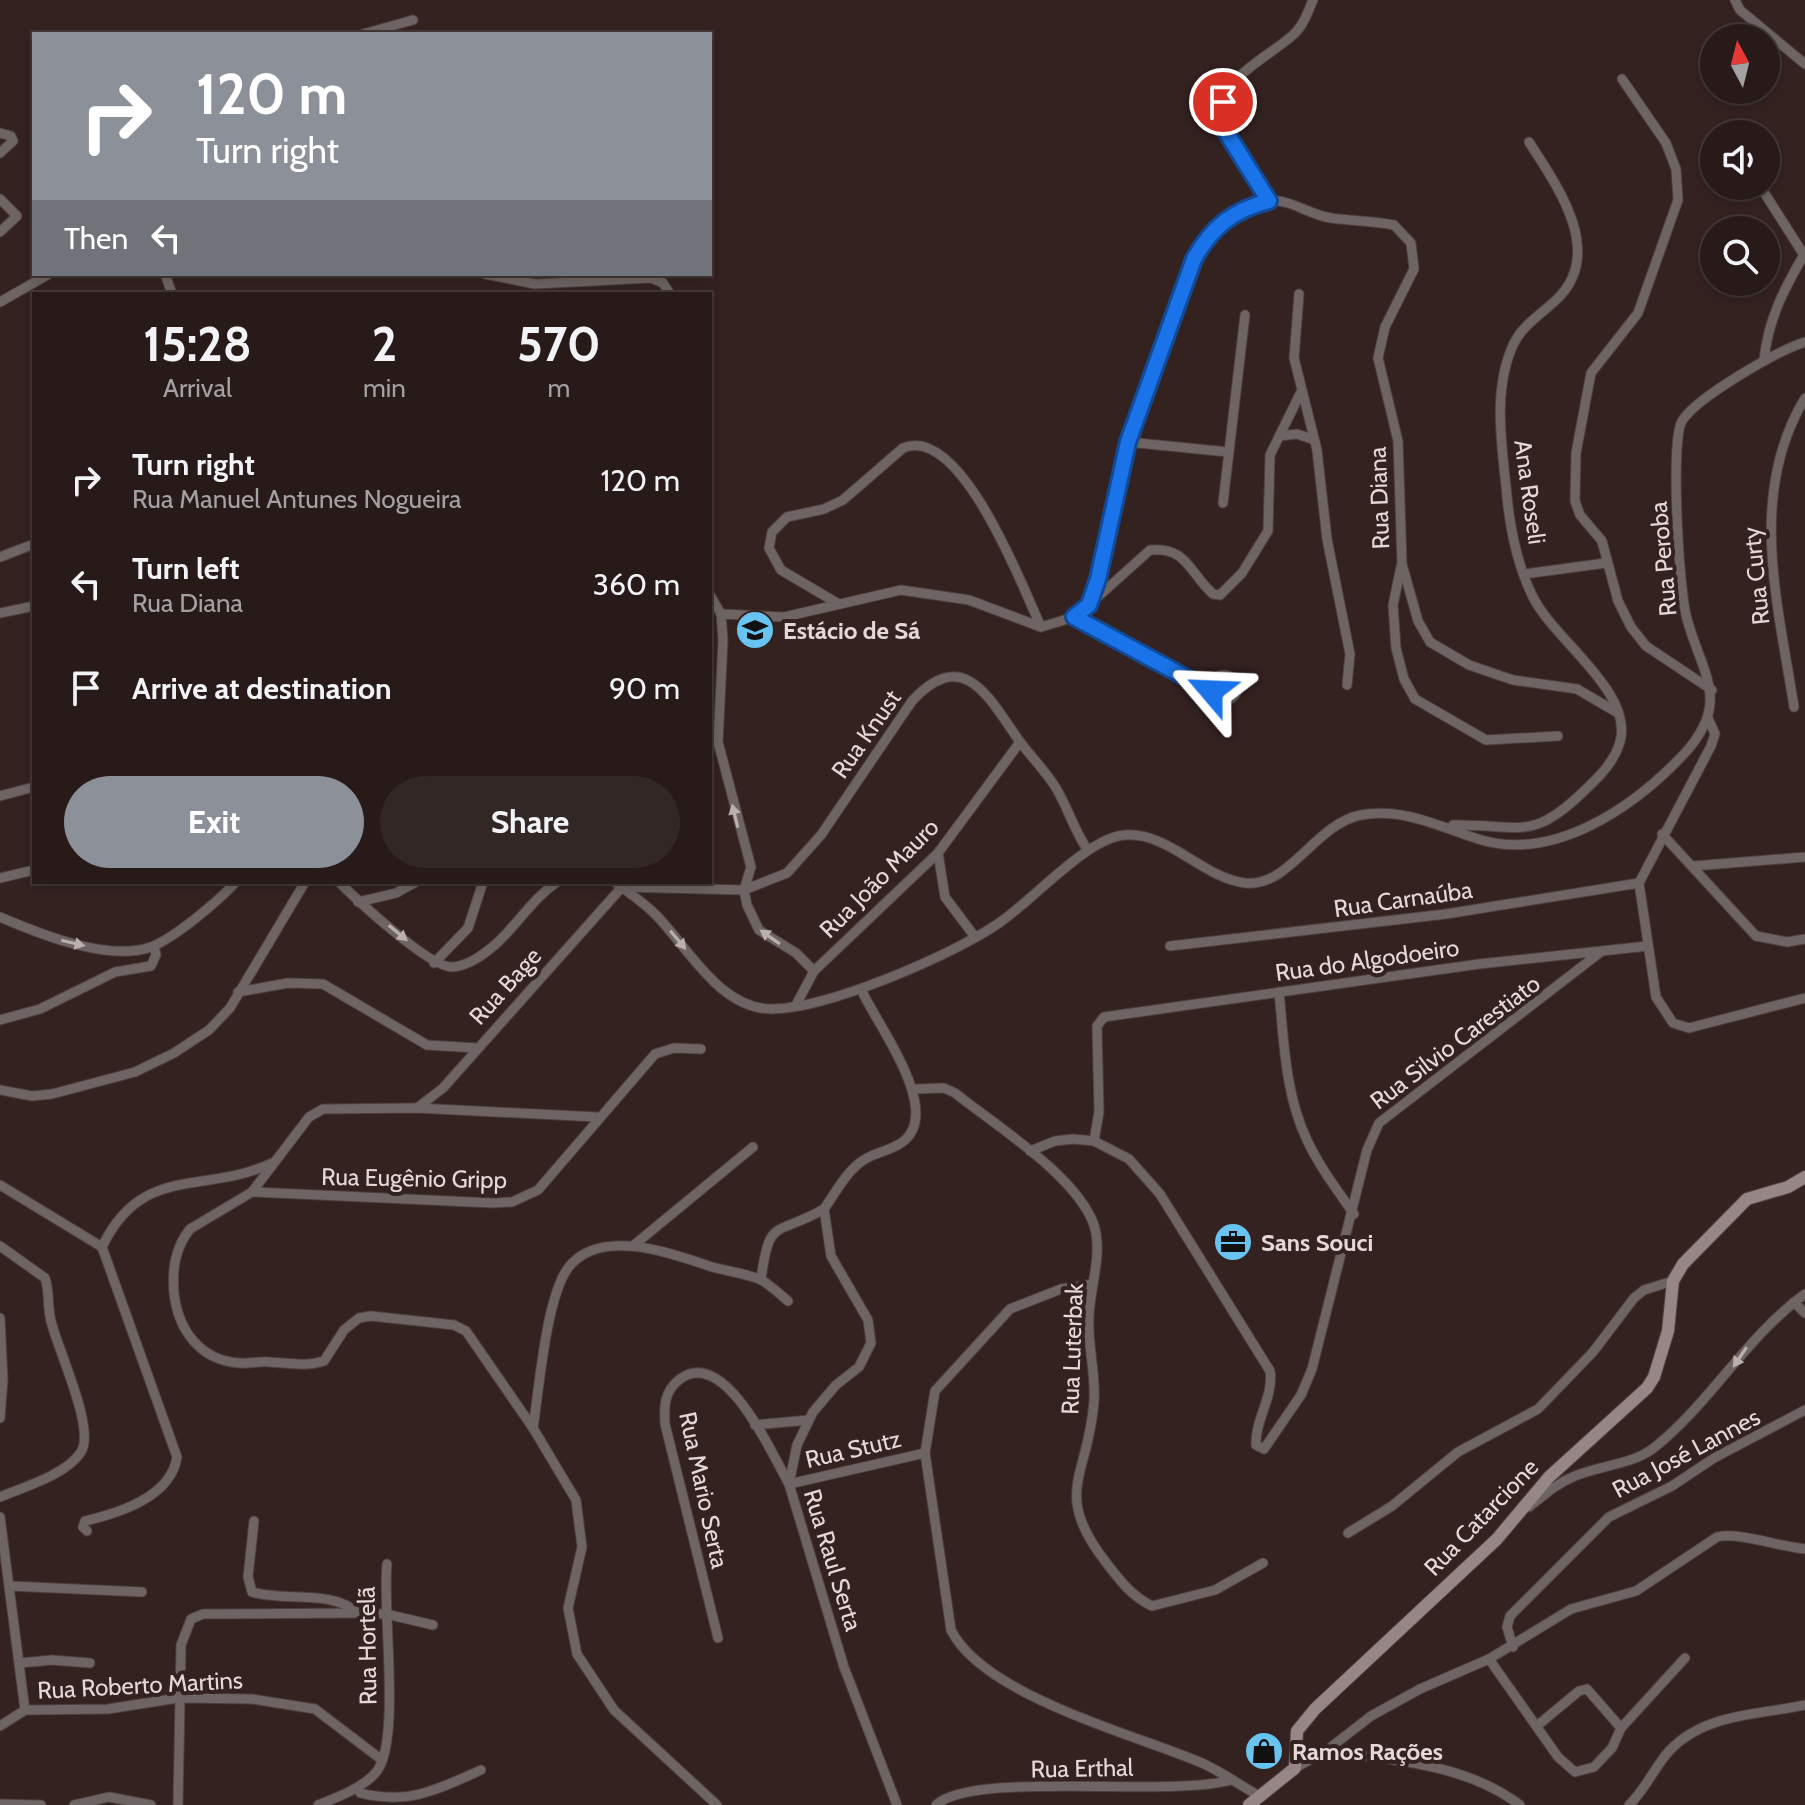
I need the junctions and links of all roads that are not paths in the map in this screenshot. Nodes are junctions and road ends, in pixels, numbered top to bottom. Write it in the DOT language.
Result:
graph roads {
  1 [pos="1313,0"];
  2 [pos="1735,0"];
  3 [pos="413,20"];
  4 [pos="370,32"];
  5 [pos="1805,64"];
  6 [pos="1622,79"];
  7 [pos="0,133"];
  8 [pos="1529,142"];
  9 [pos="0,153"];
  10 [pos="0,199"];
  11 [pos="1769,200"];
  12 [pos="1269,201"];
  13 [pos="0,232"];
  14 [pos="1804,254"];
  15 [pos="46,276"];
  16 [pos="495,276"];
  17 [pos="669,292"];
  18 [pos="1299,294"];
  19 [pos="0,302"];
  20 [pos="1245,315"];
  21 [pos="1805,342"];
  22 [pos="1764,360"];
  23 [pos="1300,394"];
  24 [pos="1805,398"];
  25 [pos="1278,438"];
  26 [pos="1312,439"];
  27 [pos="1128,442"];
  28 [pos="1228,452"];
  29 [pos="1223,503"];
  30 [pos="32,545"];
  31 [pos="0,557"];
  32 [pos="1606,563"];
  33 [pos="1402,564"];
  34 [pos="1524,574"];
  35 [pos="712,598"];
  36 [pos="837,603"];
  37 [pos="1089,605"];
  38 [pos="32,606"];
  39 [pos="0,613"];
  40 [pos="721,614"];
  41 [pos="1074,617"];
  42 [pos="1041,627"];
  43 [pos="1347,685"];
  44 [pos="1712,690"];
  45 [pos="1211,691"];
  46 [pos="1794,707"];
  47 [pos="1618,713"];
  48 [pos="1708,718"];
  49 [pos="714,726"];
  50 [pos="1558,736"];
  51 [pos="1020,742"];
  52 [pos="722,765"];
  53 [pos="712,767"];
  54 [pos="32,788"];
  55 [pos="0,796"];
  56 [pos="1446,825"];
  57 [pos="1662,834"];
  58 [pos="1087,849"];
  59 [pos="938,853"];
  60 [pos="1805,857"];
  61 [pos="1693,866"];
  62 [pos="32,870"];
  63 [pos="0,878"];
  64 [pos="1639,883"];
  65 [pos="234,884"];
  66 [pos="304,884"];
  67 [pos="341,884"];
  68 [pos="412,884"];
  69 [pos="482,884"];
  70 [pos="555,884"];
  71 [pos="618,884"];
  72 [pos="744,890"];
  73 [pos="358,902"];
  74 [pos="0,917"];
  75 [pos="975,937"];
  76 [pos="1805,939"];
  77 [pos="154,946"];
  78 [pos="1170,946"];
  79 [pos="1648,946"];
  80 [pos="1602,951"];
  81 [pos="434,963"];
  82 [pos="814,971"];
  83 [pos="861,989"];
  84 [pos="1279,992"];
  85 [pos="237,996"];
  86 [pos="1805,998"];
  87 [pos="796,1005"];
  88 [pos="0,1020"];
  89 [pos="477,1048"];
  90 [pos="701,1049"];
  91 [pos="914,1089"];
  92 [pos="0,1090"];
  93 [pos="417,1108"];
  94 [pos="597,1117"];
  95 [pos="1094,1141"];
  96 [pos="753,1147"];
  97 [pos="1030,1151"];
  98 [pos="272,1163"];
  99 [pos="1805,1177"];
  100 [pos="0,1185"];
  101 [pos="252,1192"];
  102 [pos="824,1209"];
  103 [pos="1354,1214"];
  104 [pos="634,1245"];
  105 [pos="0,1246"];
  106 [pos="102,1247"];
  107 [pos="761,1280"];
  108 [pos="1673,1281"];
  109 [pos="1093,1284"];
  110 [pos="1805,1294"];
  111 [pos="788,1301"];
  112 [pos="1794,1302"];
  113 [pos="1805,1313"];
  114 [pos="0,1318"];
  115 [pos="1805,1410"];
  116 [pos="0,1418"];
  117 [pos="809,1420"];
  118 [pos="755,1425"];
  119 [pos="533,1428"];
  120 [pos="925,1453"];
  121 [pos="789,1484"];
  122 [pos="0,1497"];
  123 [pos="1521,1513"];
  124 [pos="0,1517"];
  125 [pos="254,1521"];
  126 [pos="87,1531"];
  127 [pos="1348,1533"];
  128 [pos="1805,1549"];
  129 [pos="1263,1563"];
  130 [pos="387,1564"];
  131 [pos="10,1586"];
  132 [pos="142,1592"];
  133 [pos="358,1613"];
  134 [pos="386,1614"];
  135 [pos="433,1625"];
  136 [pos="718,1638"];
  137 [pos="1513,1647"];
  138 [pos="1685,1658"];
  139 [pos="1489,1659"];
  140 [pos="20,1663"];
  141 [pos="90,1663"];
  142 [pos="178,1698"];
  143 [pos="1805,1705"];
  144 [pos="25,1710"];
  145 [pos="1538,1725"];
  146 [pos="0,1726"];
  147 [pos="1621,1728"];
  148 [pos="1326,1751"];
  149 [pos="382,1760"];
  150 [pos="1295,1768"];
  151 [pos="481,1770"];
  152 [pos="1231,1780"];
  153 [pos="358,1790"];
  154 [pos="1261,1797"];
  155 [pos="98,1802"];
  156 [pos="0,1804"];
  157 [pos="355,1804"];
  158 [pos="41,1805"];
  159 [pos="74,1805"];
  160 [pos="151,1805"];
  161 [pos="178,1805"];
  162 [pos="318,1805"];
  163 [pos="717,1805"];
  164 [pos="897,1805"];
  165 [pos="936,1805"];
  166 [pos="1249,1805"];
  167 [pos="1520,1805"];
  168 [pos="1629,1805"];
  1 -- 12 [label="street"];
  2 -- 5 [label="street"];
  3 -- 4 [label="street"];
  6 -- 32 [label="street"];
  7 -- 9 [label="street"];
  8 -- 34 [label="street, Ana Roseli"];
  10 -- 13 [label="street"];
  11 -- 14 [label="street"];
  12 -- 27 [label="street"];
  12 -- 33 [label="street, Rua Diana"];
  14 -- 22 [label="street"];
  15 -- 19 [label="street"];
  16 -- 17 [label="street"];
  18 -- 23 [label="street"];
  20 -- 28 [label="street"];
  21 -- 22 [label="street, Rua Peroba"];
  22 -- 44 [label="street, Rua Peroba"];
  23 -- 25 [label="street"];
  23 -- 26 [label="street"];
  24 -- 46 [label="street, Rua Curty"];
  25 -- 26 [label="street"];
  25 -- 37 [label="street"];
  26 -- 43 [label="street"];
  27 -- 28 [label="street"];
  27 -- 37 [label="street"];
  28 -- 29 [label="street"];
  30 -- 31 [label="street"];
  32 -- 34 [label="street"];
  32 -- 44 [label="street"];
  33 -- 47 [label="street, Rua Diana"];
  33 -- 50 [label="street"];
  34 -- 47 [label="street, Ana Roseli"];
  35 -- 40 [label="street"];
  36 -- 40 [label="street"];
  36 -- 42 [label="street"];
  36 -- 42 [label="street"];
  37 -- 41 [label="street"];
  38 -- 39 [label="street"];
  40 -- 49 [label="street"];
  41 -- 42 [label="street"];
  41 -- 45 [label="street"];
  44 -- 48 [label="street, Rua Peroba"];
  47 -- 56 [label="street"];
  48 -- 56 [label="street, Rua Peroba"];
  48 -- 57 [label="street"];
  49 -- 52 [label="street"];
  51 -- 58 [label="street, Rua Knust"];
  51 -- 59 [label="street, Rua João Mauro"];
  51 -- 72 [label="street, Rua Knust"];
  52 -- 53 [label="street"];
  72 -- 52 [label="street, one-way"];
  54 -- 55 [label="street"];
  56 -- 58 [label="street"];
  57 -- 61 [label="street"];
  57 -- 64 [label="street"];
  58 -- 75 [label="street"];
  59 -- 75 [label="street"];
  59 -- 82 [label="street, Rua João Mauro"];
  60 -- 61 [label="street"];
  61 -- 76 [label="street"];
  62 -- 63 [label="street"];
  64 -- 78 [label="street, Rua Carnaúba"];
  64 -- 79 [label="street"];
  65 -- 77 [label="street"];
  66 -- 85 [label="street"];
  67 -- 73 [label="street"];
  68 -- 73 [label="street"];
  69 -- 81 [label="street"];
  70 -- 81 [label="street"];
  71 -- 72 [label="street, Rua Knust"];
  71 -- 87 [label="street, one-way"];
  71 -- 89 [label="street, Rua Bage"];
  82 -- 72 [label="street, one-way"];
  73 -- 81 [label="street, one-way"];
  74 -- 77 [label="street, one-way"];
  75 -- 83 [label="street"];
  77 -- 88 [label="street"];
  79 -- 80 [label="street, Rua do Algodoeiro"];
  79 -- 86 [label="street"];
  80 -- 84 [label="street, Rua do Algodoeiro"];
  80 -- 103 [label="street, Rua Silvio Carestiato"];
  82 -- 87 [label="street, Rua João Mauro"];
  83 -- 87 [label="street"];
  83 -- 91 [label="street"];
  84 -- 95 [label="street, Rua do Algodoeiro"];
  84 -- 103 [label="street"];
  85 -- 89 [label="street"];
  85 -- 92 [label="street"];
  89 -- 93 [label="street, Rua Bage"];
  90 -- 94 [label="street, Rua Eugênio Gripp"];
  91 -- 97 [label="street, Rua Luterbak"];
  91 -- 102 [label="street"];
  93 -- 94 [label="street"];
  93 -- 98 [label="street"];
  94 -- 101 [label="street, Rua Eugênio Gripp"];
  95 -- 97 [label="street"];
  95 -- 103 [label="street, Rua Silvio Carestiato"];
  96 -- 104 [label="street"];
  97 -- 109 [label="street, Rua Luterbak"];
  98 -- 101 [label="street"];
  98 -- 106 [label="street"];
  99 -- 108 [label="street"];
  100 -- 106 [label="street"];
  101 -- 119 [label="street"];
  102 -- 107 [label="street"];
  102 -- 117 [label="street, Rua Raul Serta"];
  104 -- 107 [label="street"];
  104 -- 119 [label="street"];
  105 -- 122 [label="street"];
  106 -- 126 [label="street"];
  107 -- 111 [label="street"];
  108 -- 123 [label="street, Rua Catarcione"];
  108 -- 127 [label="street"];
  109 -- 120 [label="street"];
  109 -- 129 [label="street, Rua Luterbak"];
  110 -- 112 [label="street"];
  112 -- 113 [label="street"];
  112 -- 123 [label="street, one-way"];
  114 -- 116 [label="street"];
  115 -- 137 [label="street, Rua José Lannes"];
  117 -- 118 [label="street"];
  117 -- 121 [label="street, Rua Raul Serta"];
  118 -- 121 [label="street, Rua Mario Serta"];
  118 -- 136 [label="street, Rua Mario Serta"];
  119 -- 163 [label="street"];
  120 -- 121 [label="street, Rua Stutz"];
  120 -- 152 [label="street"];
  121 -- 164 [label="street, Rua Raul Serta"];
  123 -- 150 [label="street, Rua Catarcione"];
  124 -- 131 [label="street"];
  125 -- 133 [label="street"];
  128 -- 137 [label="street"];
  130 -- 134 [label="street, Rua Hortelã"];
  131 -- 132 [label="street"];
  131 -- 140 [label="street"];
  133 -- 134 [label="street"];
  133 -- 142 [label="street"];
  134 -- 135 [label="street"];
  134 -- 149 [label="street, Rua Hortelã"];
  137 -- 139 [label="street"];
  138 -- 147 [label="street"];
  139 -- 145 [label="street"];
  139 -- 148 [label="street"];
  140 -- 141 [label="street"];
  140 -- 144 [label="street"];
  142 -- 144 [label="street, Rua Roberto Martins"];
  142 -- 149 [label="street, Rua Roberto Martins"];
  142 -- 161 [label="street"];
  143 -- 168 [label="street"];
  144 -- 146 [label="street"];
  145 -- 147 [label="street"];
  145 -- 147 [label="street"];
  148 -- 150 [label="street"];
  148 -- 167 [label="street"];
  149 -- 153 [label="street"];
  150 -- 154 [label="street"];
  151 -- 153 [label="street"];
  152 -- 154 [label="street"];
  152 -- 165 [label="street, Rua Erthal"];
  153 -- 157 [label="street"];
  153 -- 162 [label="street"];
  154 -- 166 [label="street"];
  155 -- 159 [label="street"];
  155 -- 160 [label="street"];
  156 -- 158 [label="street"];
}
